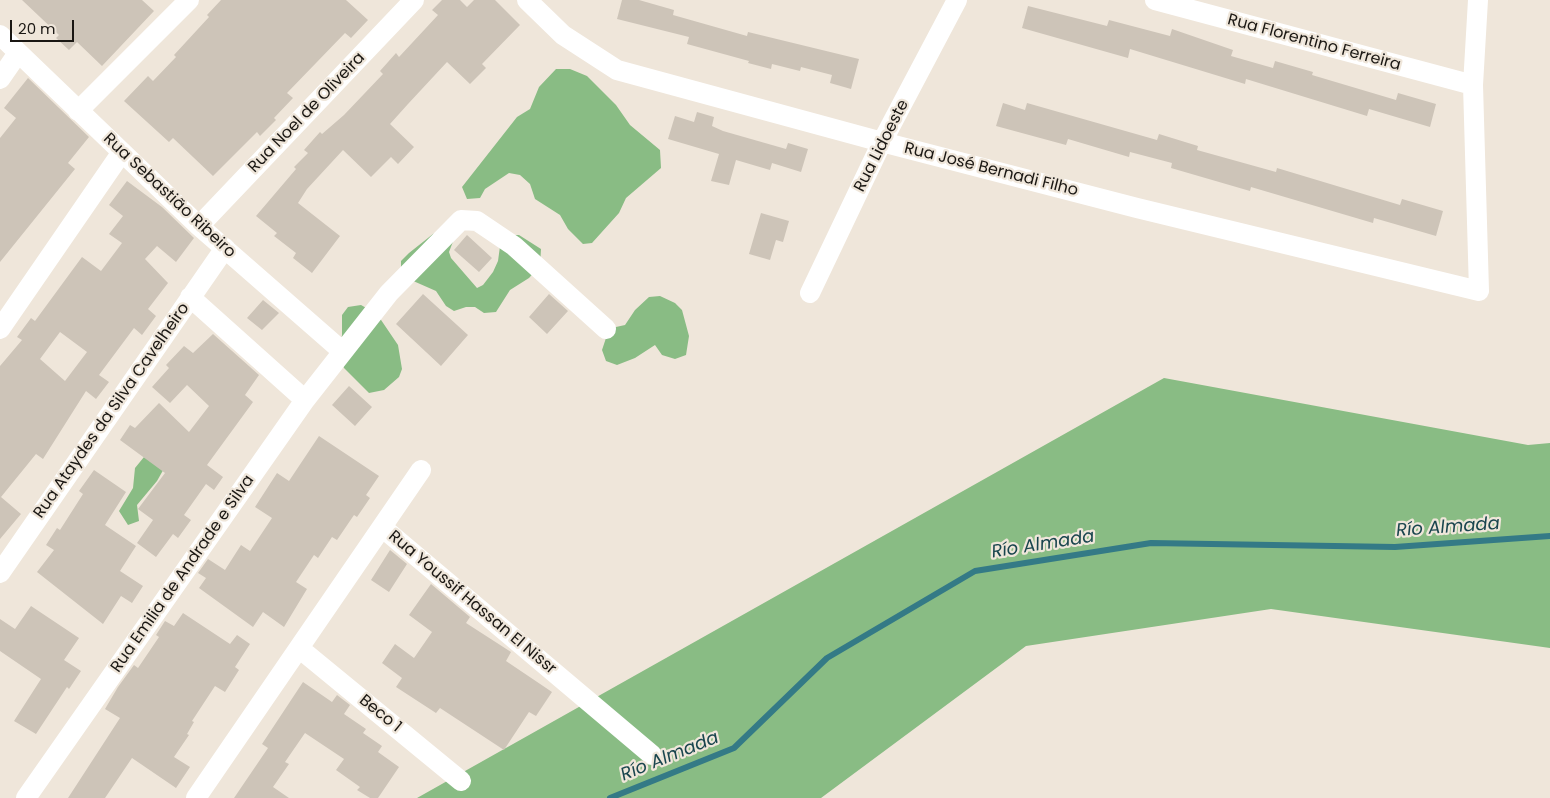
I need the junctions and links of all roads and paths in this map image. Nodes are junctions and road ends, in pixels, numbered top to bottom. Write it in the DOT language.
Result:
graph roads {
  1 [pos="189,0"];
  2 [pos="414,0"];
  3 [pos="527,0"];
  4 [pos="957,0"];
  5 [pos="1155,0"];
  6 [pos="1478,0"];
  7 [pos="0,35"];
  8 [pos="18,53"];
  9 [pos="0,79"];
  10 [pos="1472,85"];
  11 [pos="78,111"];
  12 [pos="882,142"];
  13 [pos="122,152"];
  14 [pos="199,226"];
  15 [pos="225,248"];
  16 [pos="810,293"];
  17 [pos="190,298"];
  18 [pos="606,328"];
  19 [pos="0,329"];
  20 [pos="342,351"];
  21 [pos="305,400"];
  22 [pos="421,470"];
  23 [pos="383,528"];
  24 [pos="0,573"];
  25 [pos="299,648"];
  26 [pos="652,755"];
  27 [pos="461,781"];
  28 [pos="26,798"];
  29 [pos="196,798"];
  1 -- 11 [label="street"];
  2 -- 14 [label="street, Rua Noel de Oliveira"];
  3 -- 12 [label="street, Rua José Bernadi Filho"];
  4 -- 12 [label="street, Rua Lidoeste"];
  5 -- 10 [label="street, Rua Florentino Ferreira"];
  6 -- 10 [label="street"];
  7 -- 8 [label="street, Rua Sebastião Ribeiro"];
  8 -- 9 [label="street"];
  8 -- 11 [label="street, Rua Sebastião Ribeiro"];
  10 -- 12 [label="street, Rua José Bernadi Filho"];
  11 -- 13 [label="street, Rua Sebastião Ribeiro"];
  12 -- 16 [label="street, Rua Lidoeste"];
  13 -- 14 [label="street, Rua Sebastião Ribeiro"];
  13 -- 19 [label="street"];
  14 -- 15 [label="street, Rua Sebastião Ribeiro"];
  15 -- 17 [label="street, Rua Ataydes da Silva Cavelheiro"];
  15 -- 20 [label="street, Rua Sebastião Ribeiro"];
  17 -- 21 [label="street"];
  17 -- 24 [label="street, Rua Ataydes da Silva Cavelheiro"];
  18 -- 20 [label="street, Rua Emilia de Andrade e Silva"];
  20 -- 21 [label="street, Rua Emilia de Andrade e Silva"];
  21 -- 28 [label="street, Rua Emilia de Andrade e Silva"];
  22 -- 23 [label="street"];
  23 -- 25 [label="street, Rua Youssif Hassan El Nissr"];
  23 -- 26 [label="street, Rua Youssif Hassan El Nissr"];
  25 -- 27 [label="street, Beco 1"];
  25 -- 29 [label="street, Rua Youssif Hassan El Nissr"];
}
